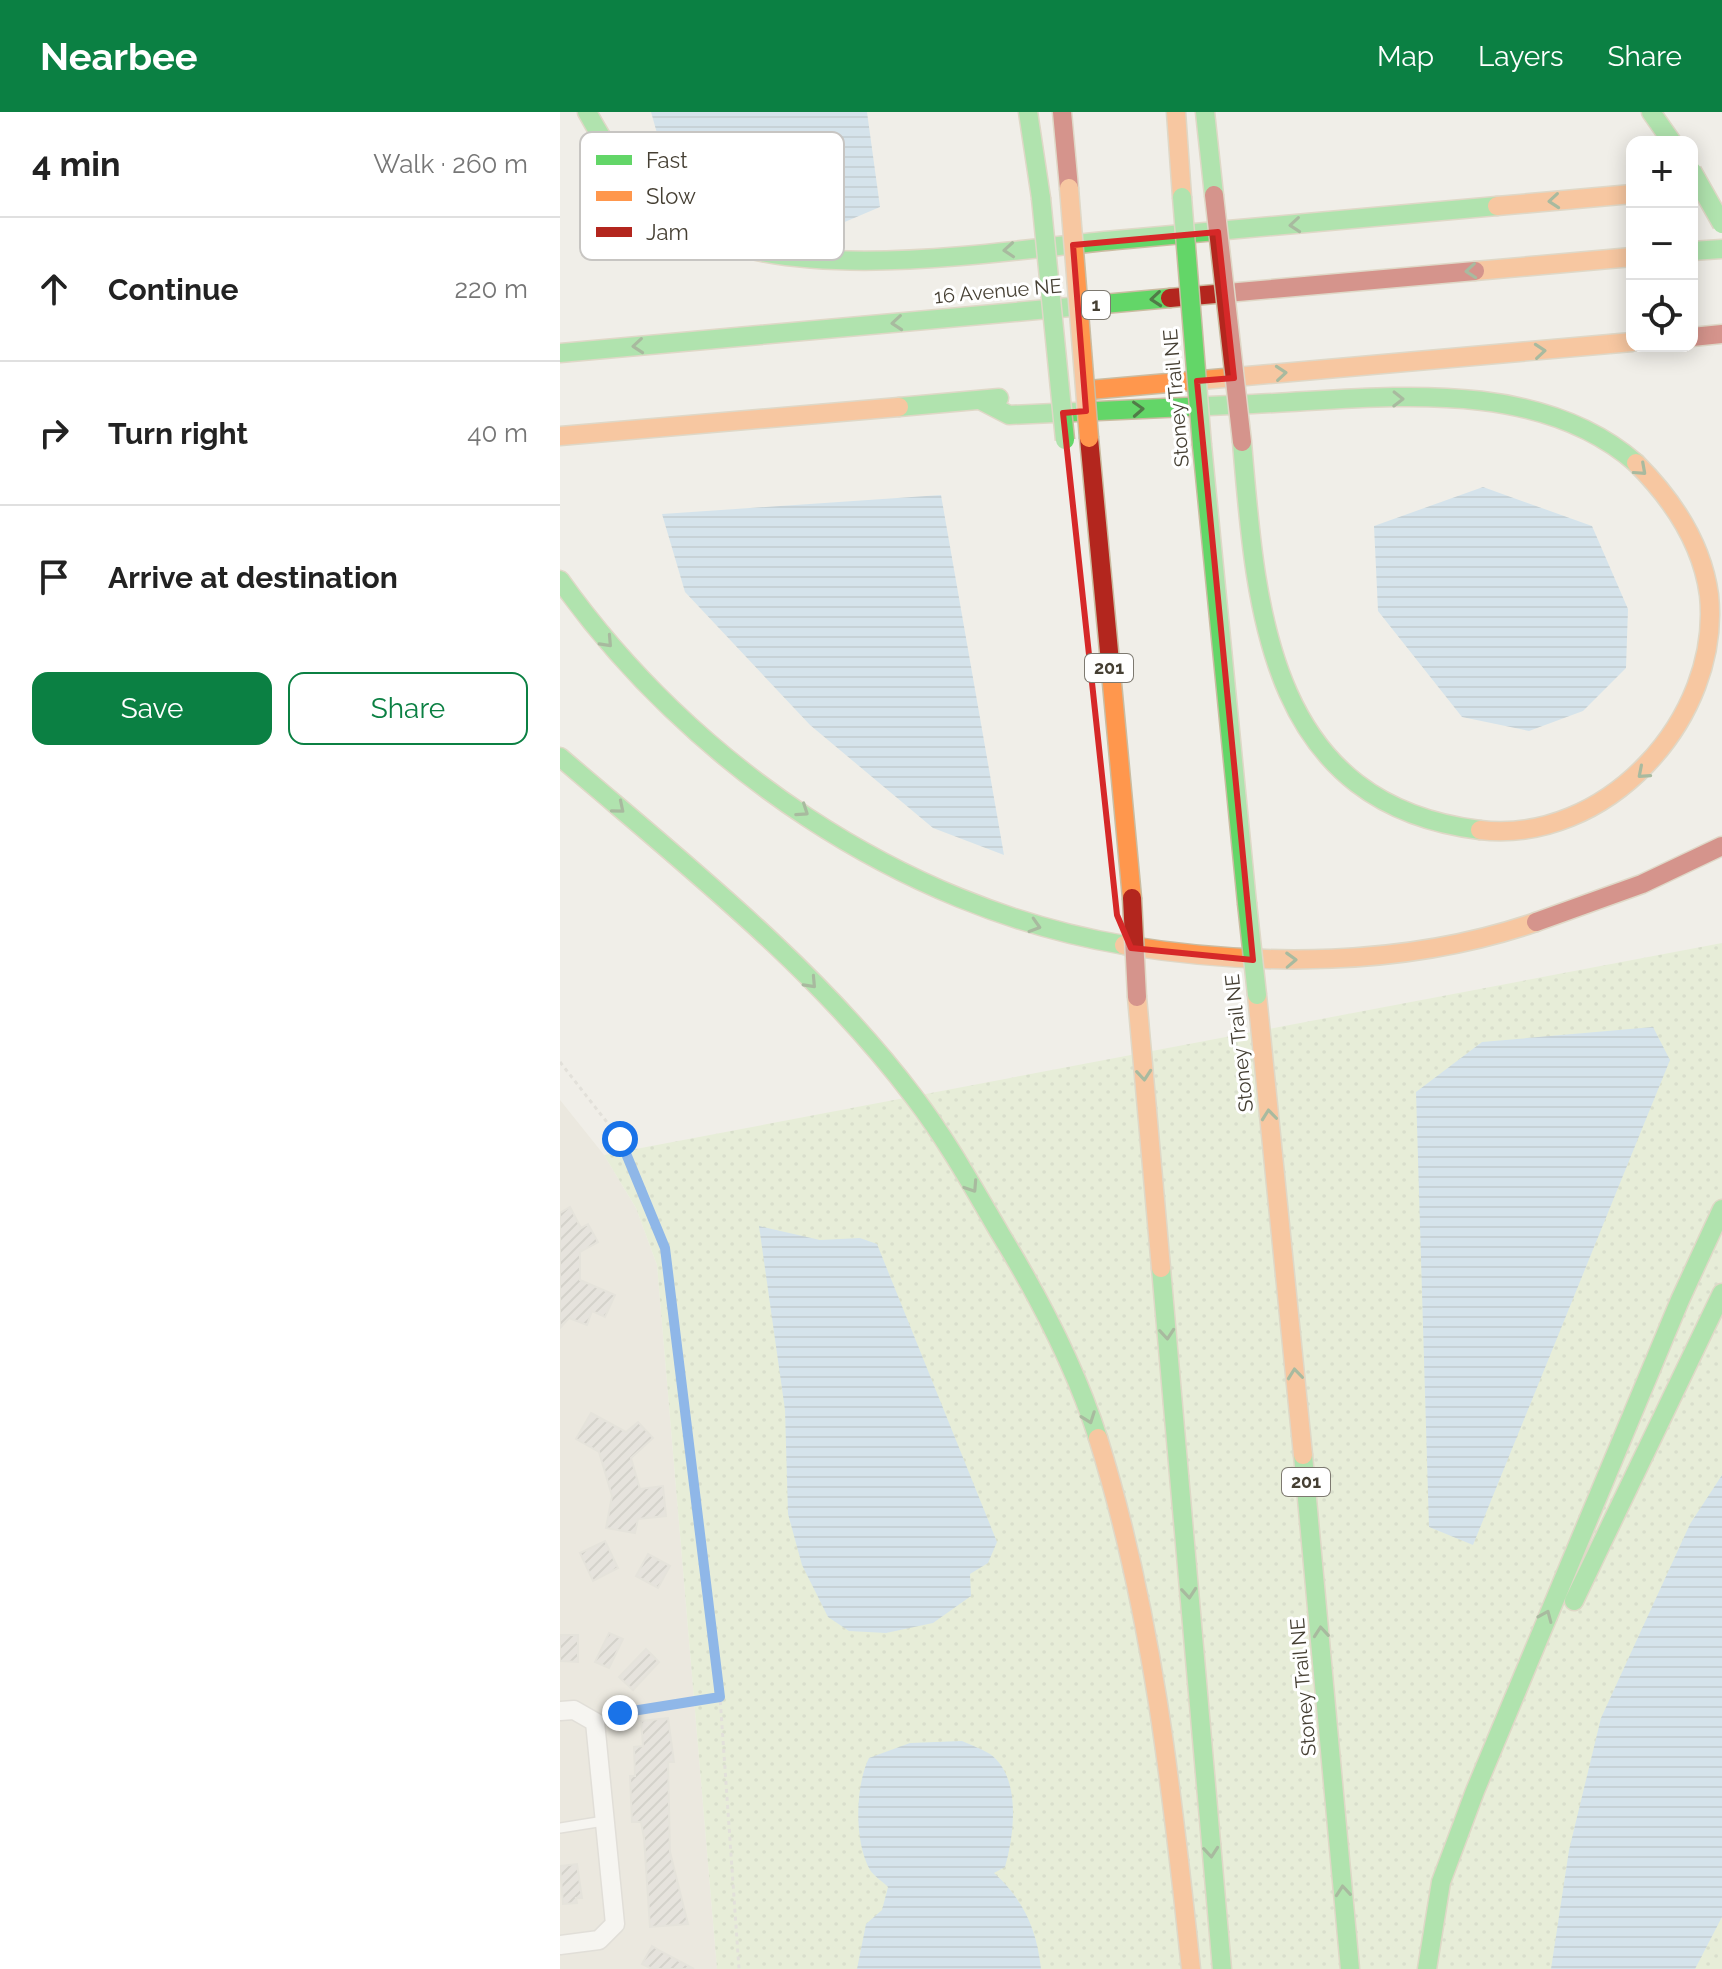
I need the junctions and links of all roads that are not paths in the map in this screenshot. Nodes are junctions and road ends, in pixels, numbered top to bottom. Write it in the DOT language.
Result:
graph roads {
  1 [pos="587,112"];
  2 [pos="1028,112"];
  3 [pos="1062,112"];
  4 [pos="1176,112"];
  5 [pos="1205,112"];
  6 [pos="1651,112"];
  7 [pos="597,132"];
  8 [pos="1668,136"];
  9 [pos="1698,182"];
  10 [pos="1722,186"];
  11 [pos="1698,188"];
  12 [pos="1626,195"];
  13 [pos="1722,224"];
  14 [pos="1722,249"];
  15 [pos="1698,251"];
  16 [pos="1626,258"];
  17 [pos="828,260"];
  18 [pos="1722,334"];
  19 [pos="1698,336"];
  20 [pos="1626,343"];
  21 [pos="560,353"];
  22 [pos="980,400"];
  23 [pos="560,436"];
  24 [pos="1066,447"];
  25 [pos="560,580"];
  26 [pos="560,757"];
  27 [pos="1104,803"];
  28 [pos="1722,846"];
  29 [pos="1135,956"];
  30 [pos="1722,1209"];
  31 [pos="1722,1293"];
  32 [pos="1516,1688"];
  33 [pos="560,1711"];
  34 [pos="604,1821"];
  35 [pos="560,1828"];
  36 [pos="560,1945"];
  37 [pos="1191,1969"];
  38 [pos="1222,1969"];
  39 [pos="1350,1969"];
  40 [pos="1427,1969"];
  7 -- 1 [label="highway, one-way"];
  2 -- 24 [label="highway, bridge"];
  3 -- 29 [label="highway, 201, bridge"];
  39 -- 4 [label="highway, Stoney Trail NE / 201, one-way, bridge"];
  22 -- 5 [label="highway, one-way, bridge"];
  6 -- 8 [label="highway"];
  9 -- 13 [label="highway, bridge"];
  10 -- 11 [label="highway"];
  12 -- 17 [label="highway, one-way"];
  14 -- 15 [label="highway"];
  16 -- 21 [label="highway, 16 Avenue NE / 1, one-way"];
  18 -- 19 [label="highway"];
  22 -- 20 [label="highway, one-way"];
  22 -- 23 [label="highway"];
  25 -- 28 [label="highway, one-way"];
  26 -- 37 [label="highway, one-way"];
  27 -- 29 [label="highway"];
  29 -- 38 [label="highway, 201, one-way, bridge"];
  32 -- 30 [label="highway, one-way"];
  31 -- 32 [label="highway"];
  32 -- 40 [label="highway"];
  33 -- 34 [label="street"];
  34 -- 35 [label="lane"];
  34 -- 36 [label="street"];
}
